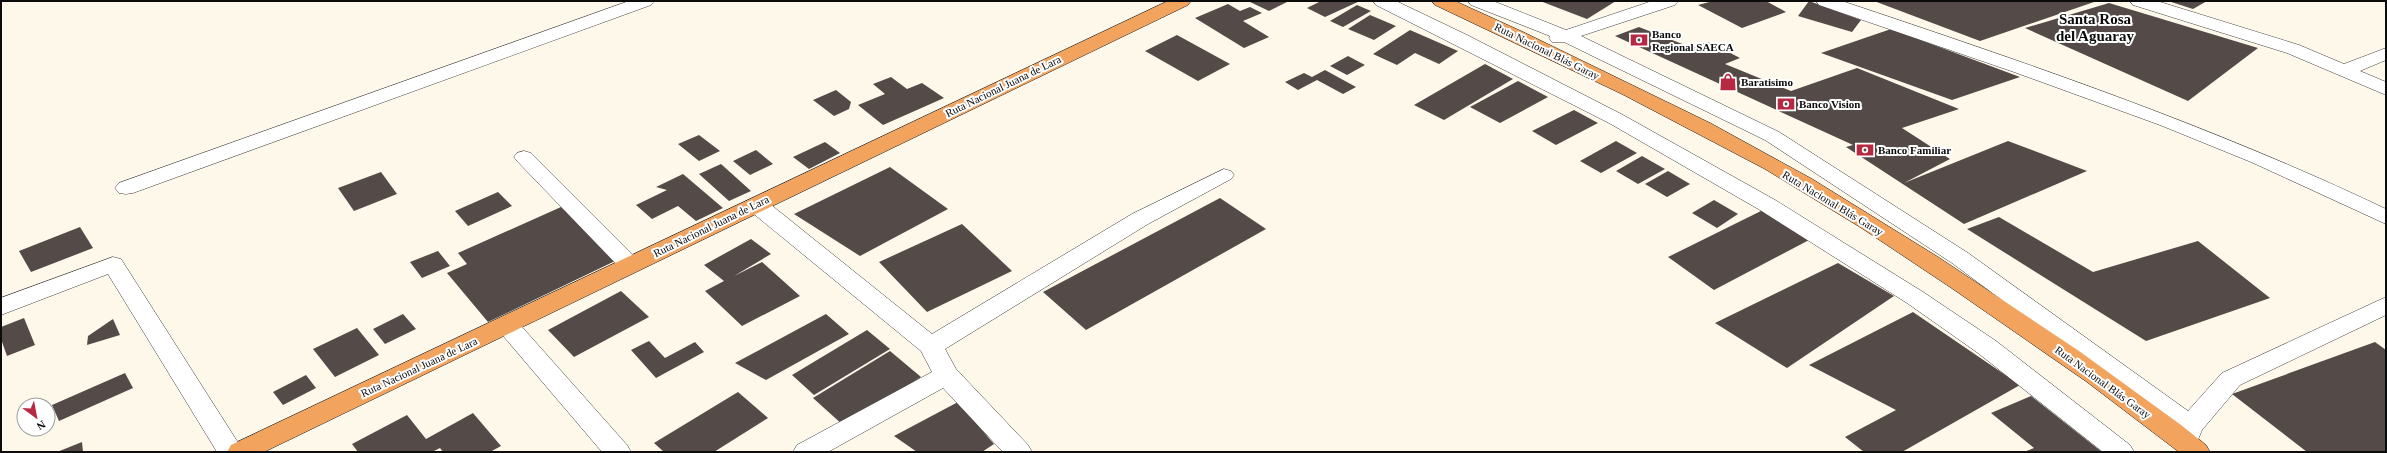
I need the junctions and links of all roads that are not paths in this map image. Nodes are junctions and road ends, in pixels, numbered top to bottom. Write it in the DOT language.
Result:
graph roads {
  1 [pos="644,1"];
  2 [pos="1182,1"];
  3 [pos="1382,1"];
  4 [pos="1441,1"];
  5 [pos="1477,1"];
  6 [pos="1669,1"];
  7 [pos="1825,1"];
  8 [pos="2139,1"];
  9 [pos="1566,36"];
  10 [pos="1537,46"];
  11 [pos="2386,54"];
  12 [pos="2345,70"];
  13 [pos="2386,89"];
  14 [pos="524,157"];
  15 [pos="1224,174"];
  16 [pos="126,188"];
  17 [pos="756,204"];
  18 [pos="2386,217"];
  19 [pos="630,265"];
  20 [pos="2386,305"];
  21 [pos="1,308"];
  22 [pos="507,325"];
  23 [pos="931,346"];
  24 [pos="946,375"];
  25 [pos="2191,440"];
  26 [pos="231,452"];
  27 [pos="240,452"];
  28 [pos="618,452"];
  29 [pos="806,452"];
  30 [pos="1019,452"];
  31 [pos="2121,452"];
  1 -- 16 [label="street"];
  2 -- 17 [label="highway, Ruta Nacional Juana de Lara"];
  3 -- 31 [label="street"];
  4 -- 10 [label="highway, Ruta Nacional Blás Garay"];
  5 -- 9 [label="street"];
  6 -- 9 [label="street"];
  7 -- 18 [label="street"];
  8 -- 12 [label="street"];
  9 -- 10 [label="street"];
  9 -- 25 [label="street"];
  10 -- 25 [label="highway, Ruta Nacional Blás Garay"];
  11 -- 12 [label="street"];
  12 -- 13 [label="street"];
  14 -- 19 [label="street"];
  15 -- 23 [label="street"];
  17 -- 19 [label="highway, Ruta Nacional Juana de Lara"];
  17 -- 23 [label="street"];
  19 -- 22 [label="highway, Ruta Nacional Juana de Lara"];
  20 -- 25 [label="street"];
  21 -- 26 [label="street"];
  22 -- 27 [label="highway, Ruta Nacional Juana de Lara"];
  22 -- 28 [label="street"];
  23 -- 24 [label="street"];
  24 -- 29 [label="street"];
  24 -- 30 [label="street"];
}
